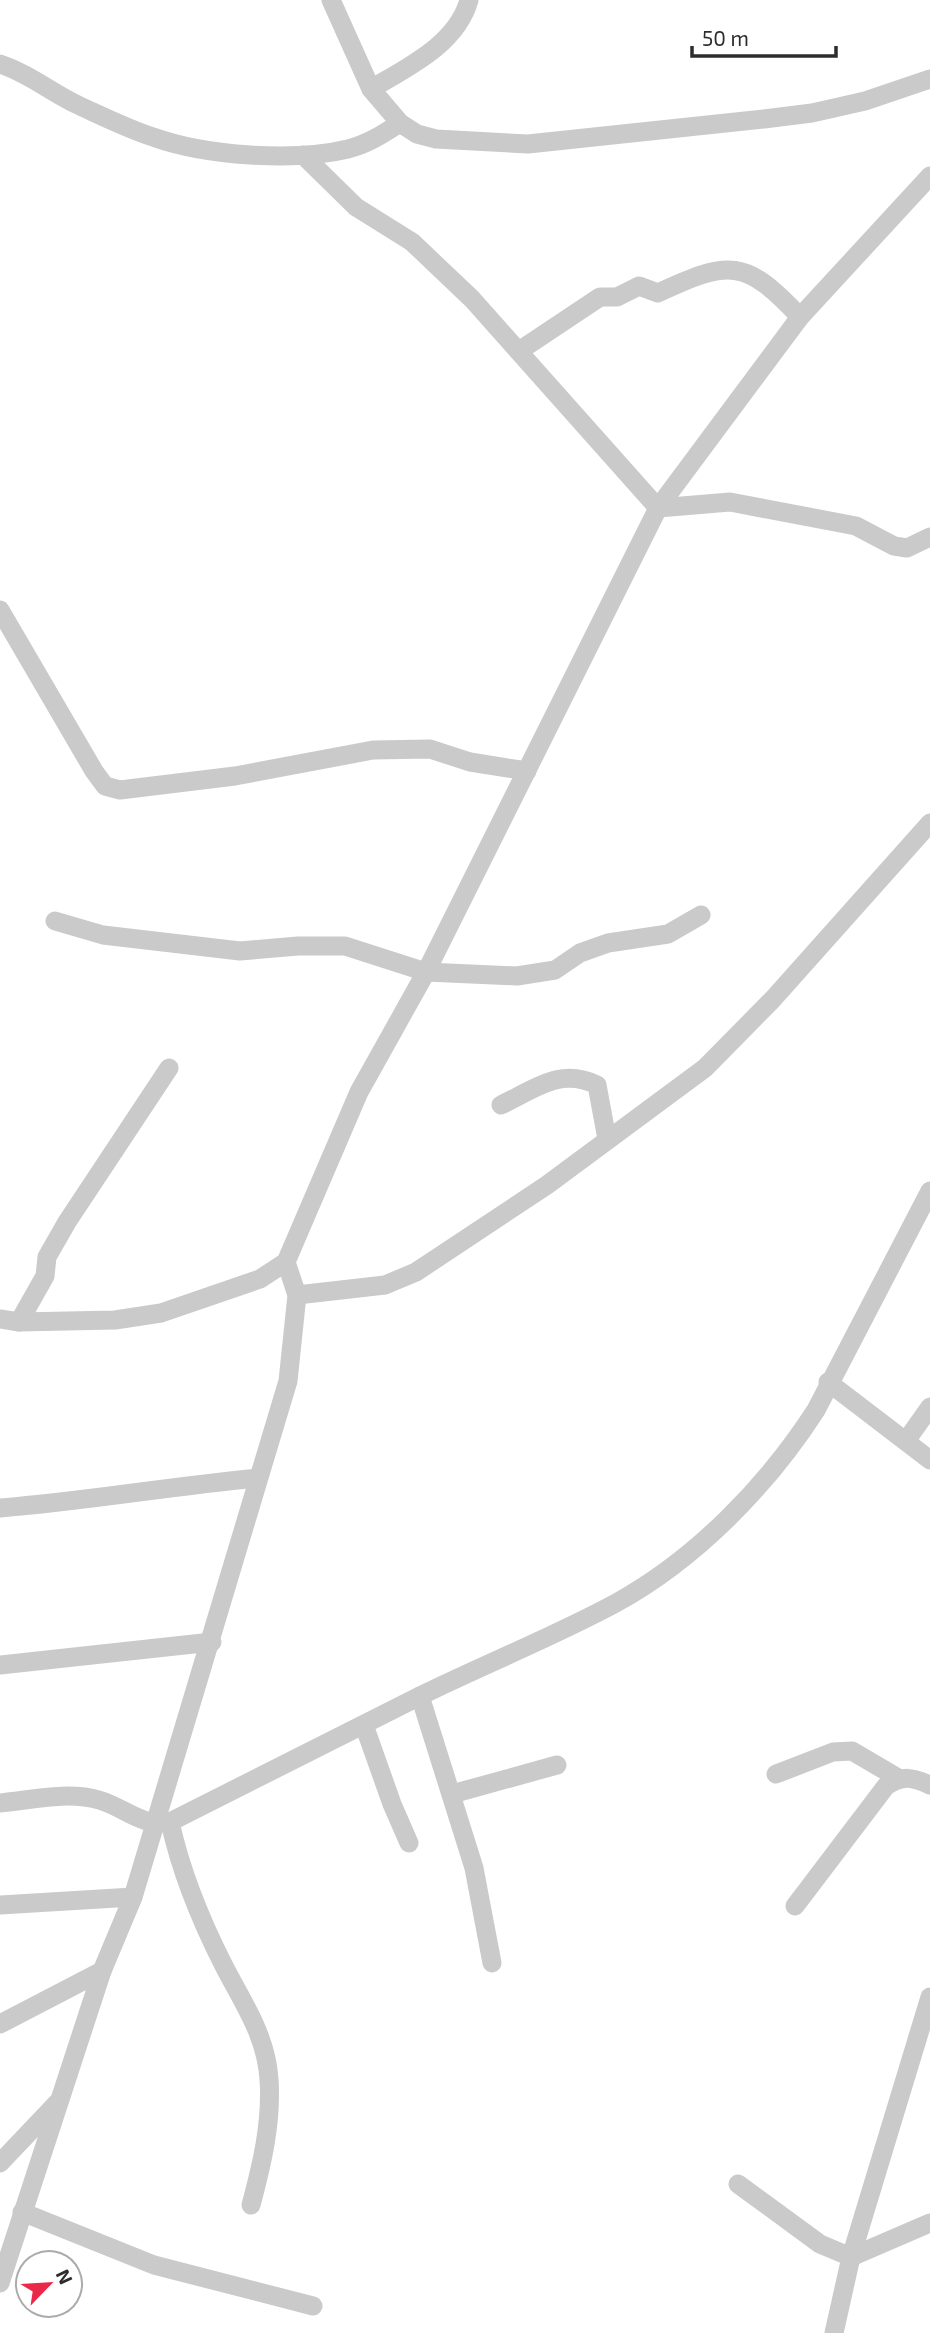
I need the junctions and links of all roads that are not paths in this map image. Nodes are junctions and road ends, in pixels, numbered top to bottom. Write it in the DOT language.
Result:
graph roads {
  1 [pos="331,0"];
  2 [pos="469,0"];
  3 [pos="0,64"];
  4 [pos="930,79"];
  5 [pos="371,89"];
  6 [pos="400,124"];
  7 [pos="303,155"];
  8 [pos="928,182"];
  9 [pos="800,317"];
  10 [pos="519,351"];
  11 [pos="658,508"];
  12 [pos="930,537"];
  13 [pos="0,610"];
  14 [pos="527,771"];
  15 [pos="930,823"];
  16 [pos="701,915"];
  17 [pos="55,921"];
  18 [pos="426,972"];
  19 [pos="169,1068"];
  20 [pos="501,1105"];
  21 [pos="607,1139"];
  22 [pos="930,1191"];
  23 [pos="286,1262"];
  24 [pos="297,1296"];
  25 [pos="10,1321"];
  26 [pos="828,1382"];
  27 [pos="930,1407"];
  28 [pos="906,1441"];
  29 [pos="930,1460"];
  30 [pos="258,1478"];
  31 [pos="0,1508"];
  32 [pos="212,1642"];
  33 [pos="0,1665"];
  34 [pos="419,1696"];
  35 [pos="364,1725"];
  36 [pos="557,1765"];
  37 [pos="776,1774"];
  38 [pos="898,1778"];
  39 [pos="930,1785"];
  40 [pos="452,1794"];
  41 [pos="0,1803"];
  42 [pos="163,1824"];
  43 [pos="409,1843"];
  44 [pos="133,1897"];
  45 [pos="0,1905"];
  46 [pos="795,1906"];
  47 [pos="492,1963"];
  48 [pos="102,1971"];
  49 [pos="930,1997"];
  50 [pos="0,2024"];
  51 [pos="924,2030"];
  52 [pos="62,2098"];
  53 [pos="0,2163"];
  54 [pos="738,2184"];
  55 [pos="251,2205"];
  56 [pos="22,2212"];
  57 [pos="930,2223"];
  58 [pos="851,2257"];
  59 [pos="0,2283"];
  60 [pos="313,2306"];
  61 [pos="834,2333"];
  1 -- 5 [label="street"];
  2 -- 5 [label="street"];
  3 -- 7 [label="street"];
  4 -- 6 [label="street"];
  5 -- 6 [label="street"];
  6 -- 7 [label="street"];
  7 -- 10 [label="street"];
  8 -- 9 [label="street"];
  9 -- 10 [label="street"];
  9 -- 11 [label="street"];
  10 -- 11 [label="street"];
  11 -- 12 [label="street"];
  11 -- 14 [label="street"];
  13 -- 14 [label="street"];
  14 -- 18 [label="street"];
  15 -- 21 [label="street"];
  16 -- 18 [label="street"];
  17 -- 18 [label="street"];
  18 -- 23 [label="street"];
  19 -- 25 [label="street"];
  20 -- 21 [label="street"];
  21 -- 24 [label="street"];
  22 -- 26 [label="street"];
  23 -- 24 [label="street"];
  23 -- 25 [label="street"];
  24 -- 30 [label="street"];
  26 -- 28 [label="street"];
  26 -- 34 [label="street"];
  27 -- 28 [label="street"];
  28 -- 29 [label="street"];
  30 -- 31 [label="street"];
  30 -- 32 [label="street"];
  32 -- 33 [label="street"];
  32 -- 42 [label="street"];
  34 -- 35 [label="street"];
  34 -- 40 [label="street"];
  35 -- 42 [label="street"];
  35 -- 43 [label="street"];
  36 -- 40 [label="street"];
  37 -- 38 [label="street"];
  38 -- 39 [label="street"];
  38 -- 46 [label="street"];
  40 -- 47 [label="street"];
  41 -- 42 [label="street"];
  42 -- 44 [label="street"];
  42 -- 55 [label="street"];
  44 -- 45 [label="street"];
  44 -- 48 [label="street"];
  48 -- 50 [label="street"];
  48 -- 52 [label="street"];
  49 -- 51 [label="street"];
  51 -- 58 [label="street"];
  52 -- 53 [label="street"];
  52 -- 56 [label="street"];
  54 -- 58 [label="street"];
  56 -- 59 [label="street"];
  56 -- 60 [label="street"];
  57 -- 58 [label="street"];
  58 -- 61 [label="street"];
}
